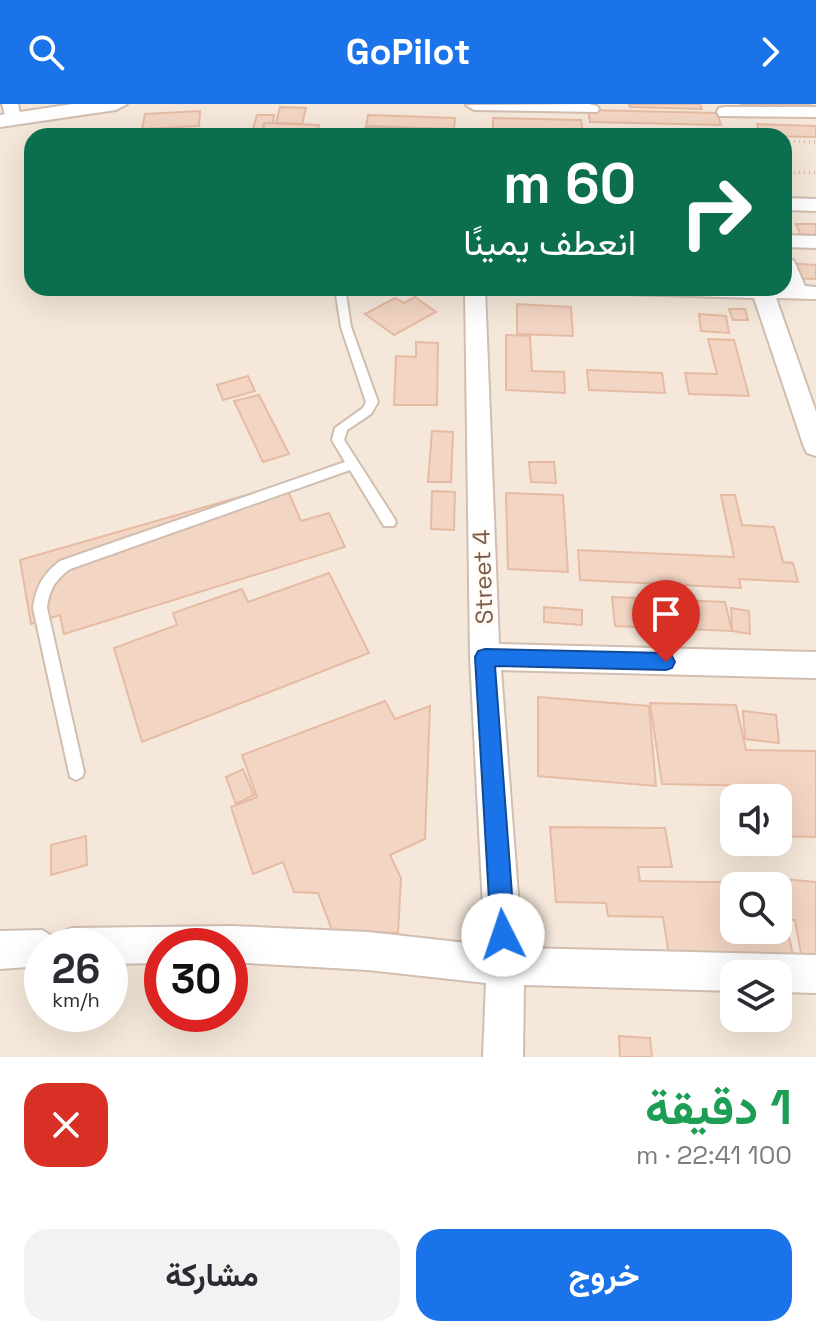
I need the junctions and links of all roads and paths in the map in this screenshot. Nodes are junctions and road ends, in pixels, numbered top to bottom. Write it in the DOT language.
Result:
graph roads {
  1 [pos="116,104"];
  2 [pos="474,105"];
  3 [pos="591,106"];
  4 [pos="723,108"];
  5 [pos="816,112"];
  6 [pos="8,115"];
  7 [pos="477,128"];
  8 [pos="594,128"];
  9 [pos="731,128"];
  10 [pos="792,141"];
  11 [pos="816,142"];
  12 [pos="792,172"];
  13 [pos="816,173"];
  14 [pos="792,204"];
  15 [pos="816,205"];
  16 [pos="792,241"];
  17 [pos="816,242"];
  18 [pos="792,273"];
  19 [pos="806,293"];
  20 [pos="341,296"];
  21 [pos="475,296"];
  22 [pos="764,296"];
  23 [pos="816,447"];
  24 [pos="353,464"];
  25 [pos="389,522"];
  26 [pos="485,657"];
  27 [pos="816,665"];
  28 [pos="76,772"];
  29 [pos="128,945"];
  30 [pos="24,949"];
  31 [pos="0,950"];
  32 [pos="505,966"];
  33 [pos="816,974"];
  34 [pos="503,1057"];
  1 -- 6 [label="street"];
  2 -- 3 [label="street"];
  2 -- 7 [label="street"];
  3 -- 8 [label="street"];
  4 -- 5 [label="street"];
  4 -- 9 [label="street"];
  10 -- 11 [label="path"];
  12 -- 13 [label="path"];
  14 -- 15 [label="street"];
  16 -- 17 [label="street"];
  18 -- 19 [label="street"];
  20 -- 24 [label="lane"];
  21 -- 26 [label="street, Street 4"];
  22 -- 23 [label="street"];
  24 -- 25 [label="lane"];
  24 -- 28 [label="lane"];
  26 -- 27 [label="street"];
  26 -- 32 [label="street, Street 4"];
  29 -- 32 [label="street"];
  30 -- 31 [label="street"];
  32 -- 33 [label="street"];
  32 -- 34 [label="street, Street 4"];
}
